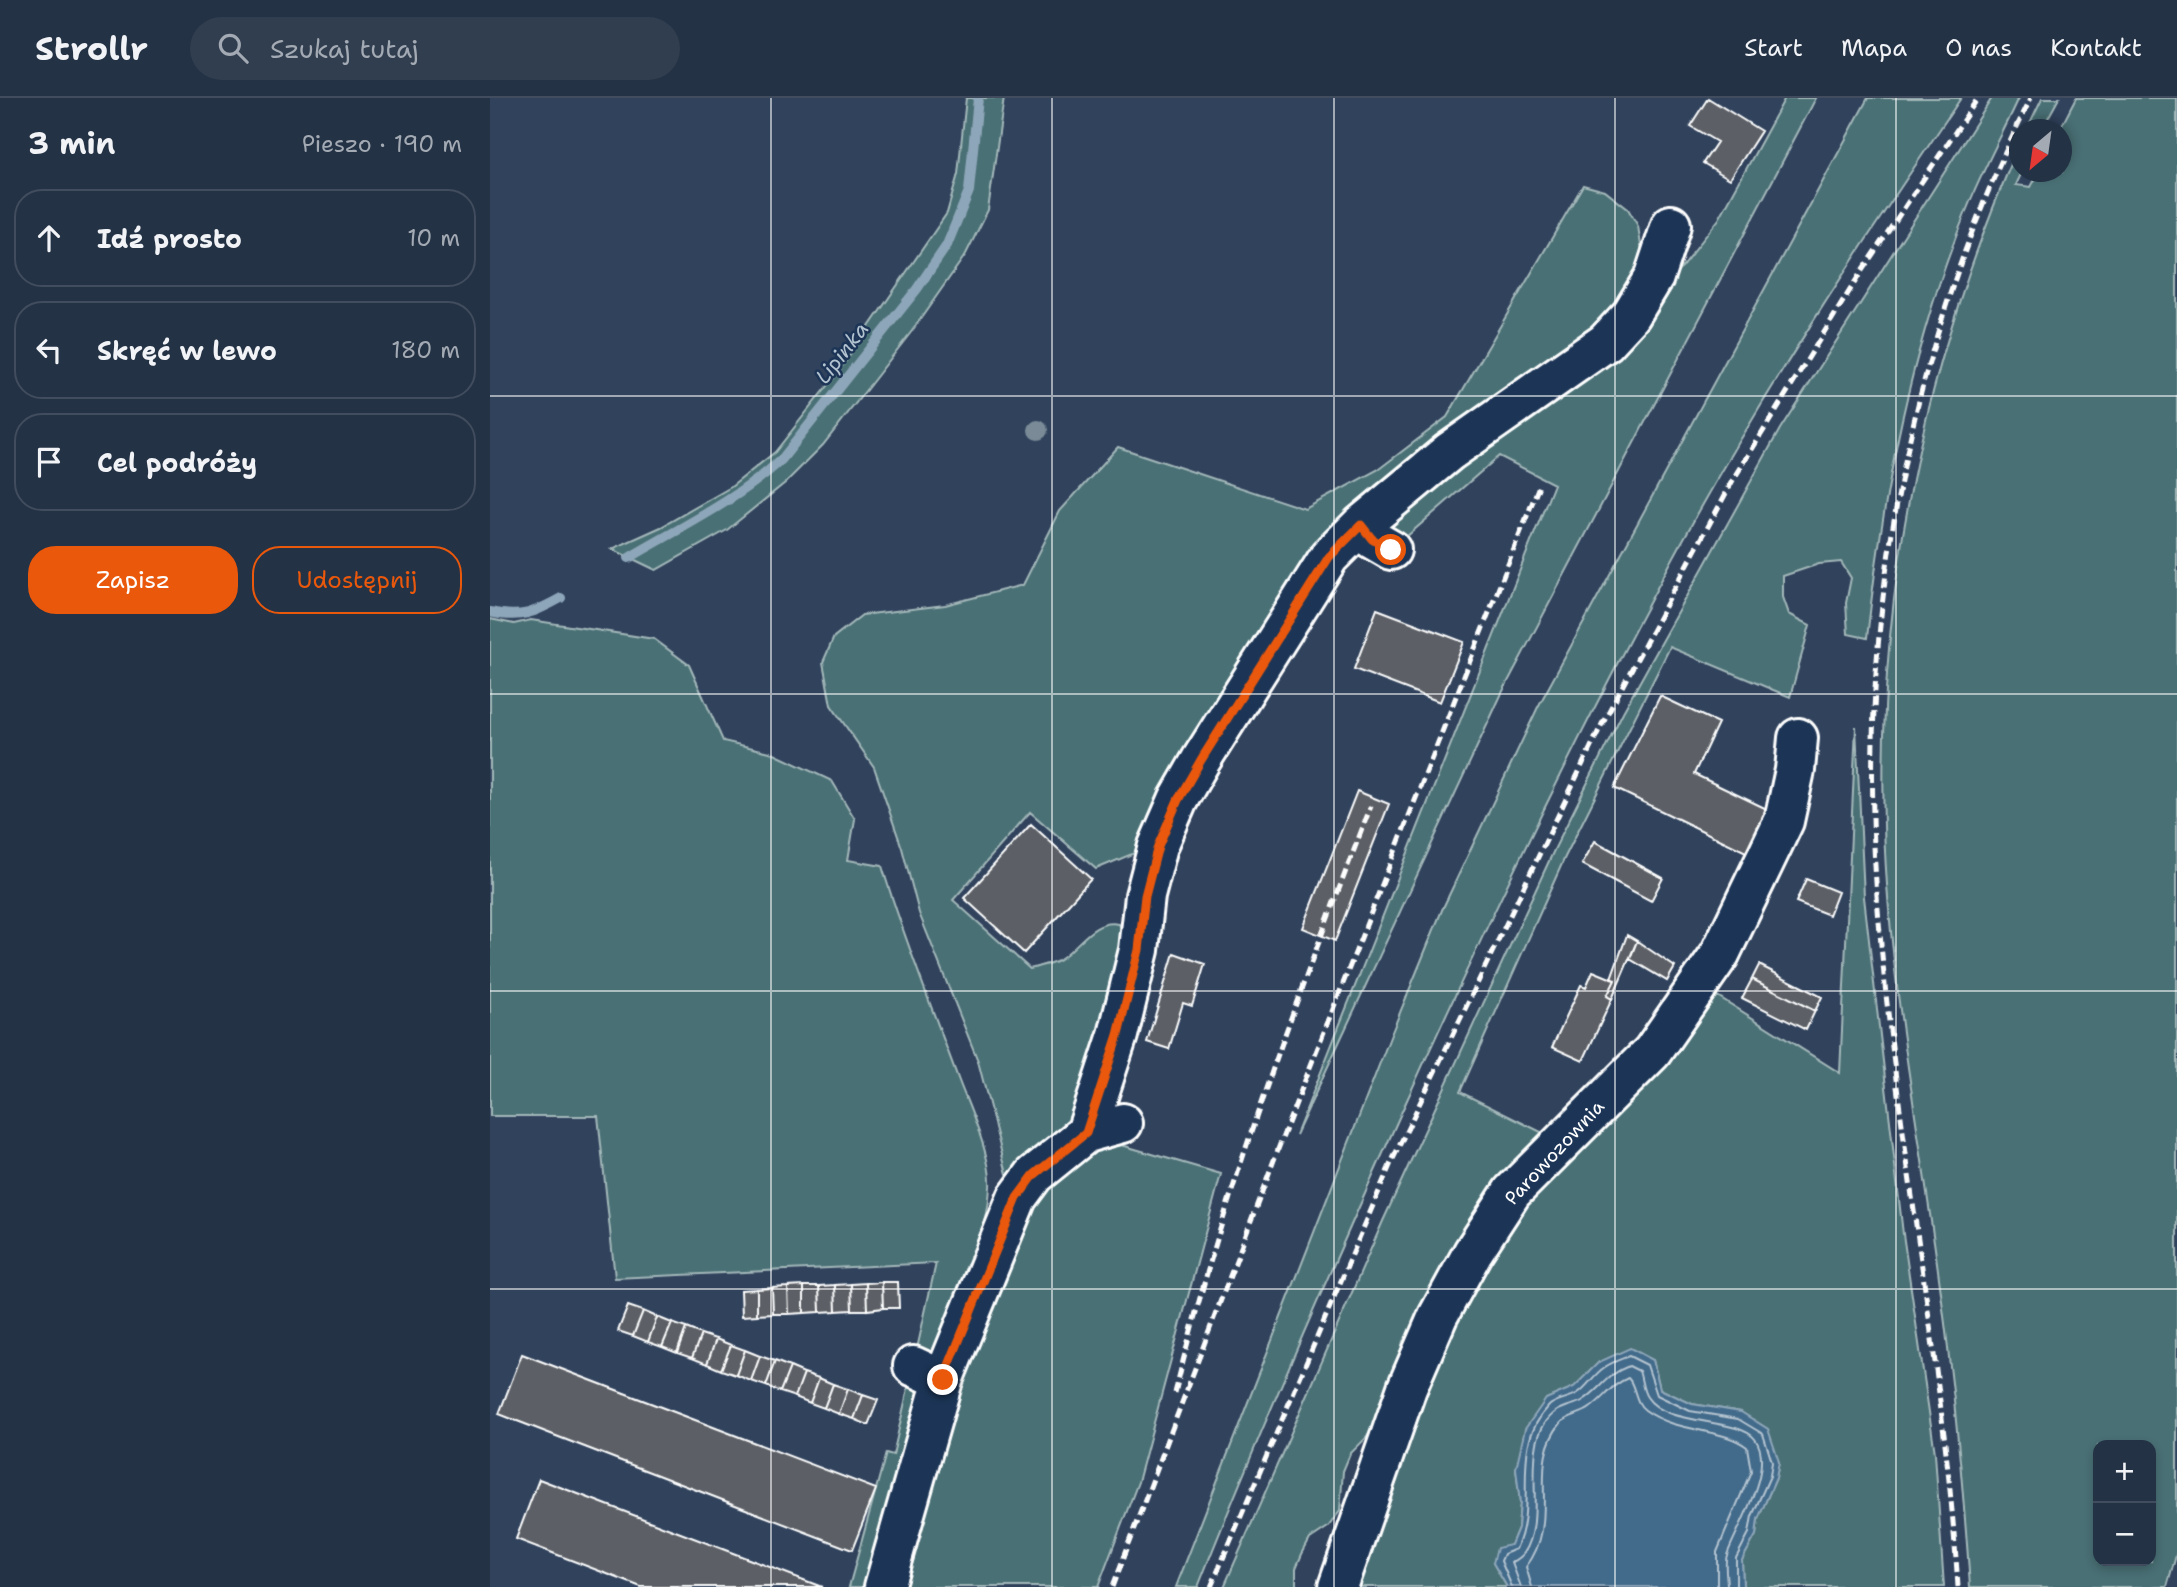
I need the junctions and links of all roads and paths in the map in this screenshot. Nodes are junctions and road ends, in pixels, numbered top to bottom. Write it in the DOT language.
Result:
graph roads {
  1 [pos="1671,225"];
  2 [pos="1361,525"];
  3 [pos="1391,550"];
  4 [pos="1798,738"];
  5 [pos="1123,1123"];
  6 [pos="1086,1133"];
  7 [pos="884,1587"];
  8 [pos="1338,1587"];
  1 -- 2 [label="lane"];
  2 -- 3 [label="lane"];
  2 -- 6 [label="lane"];
  4 -- 8 [label="lane, Parowozownia"];
  5 -- 6 [label="lane"];
  6 -- 7 [label="lane"];
}
